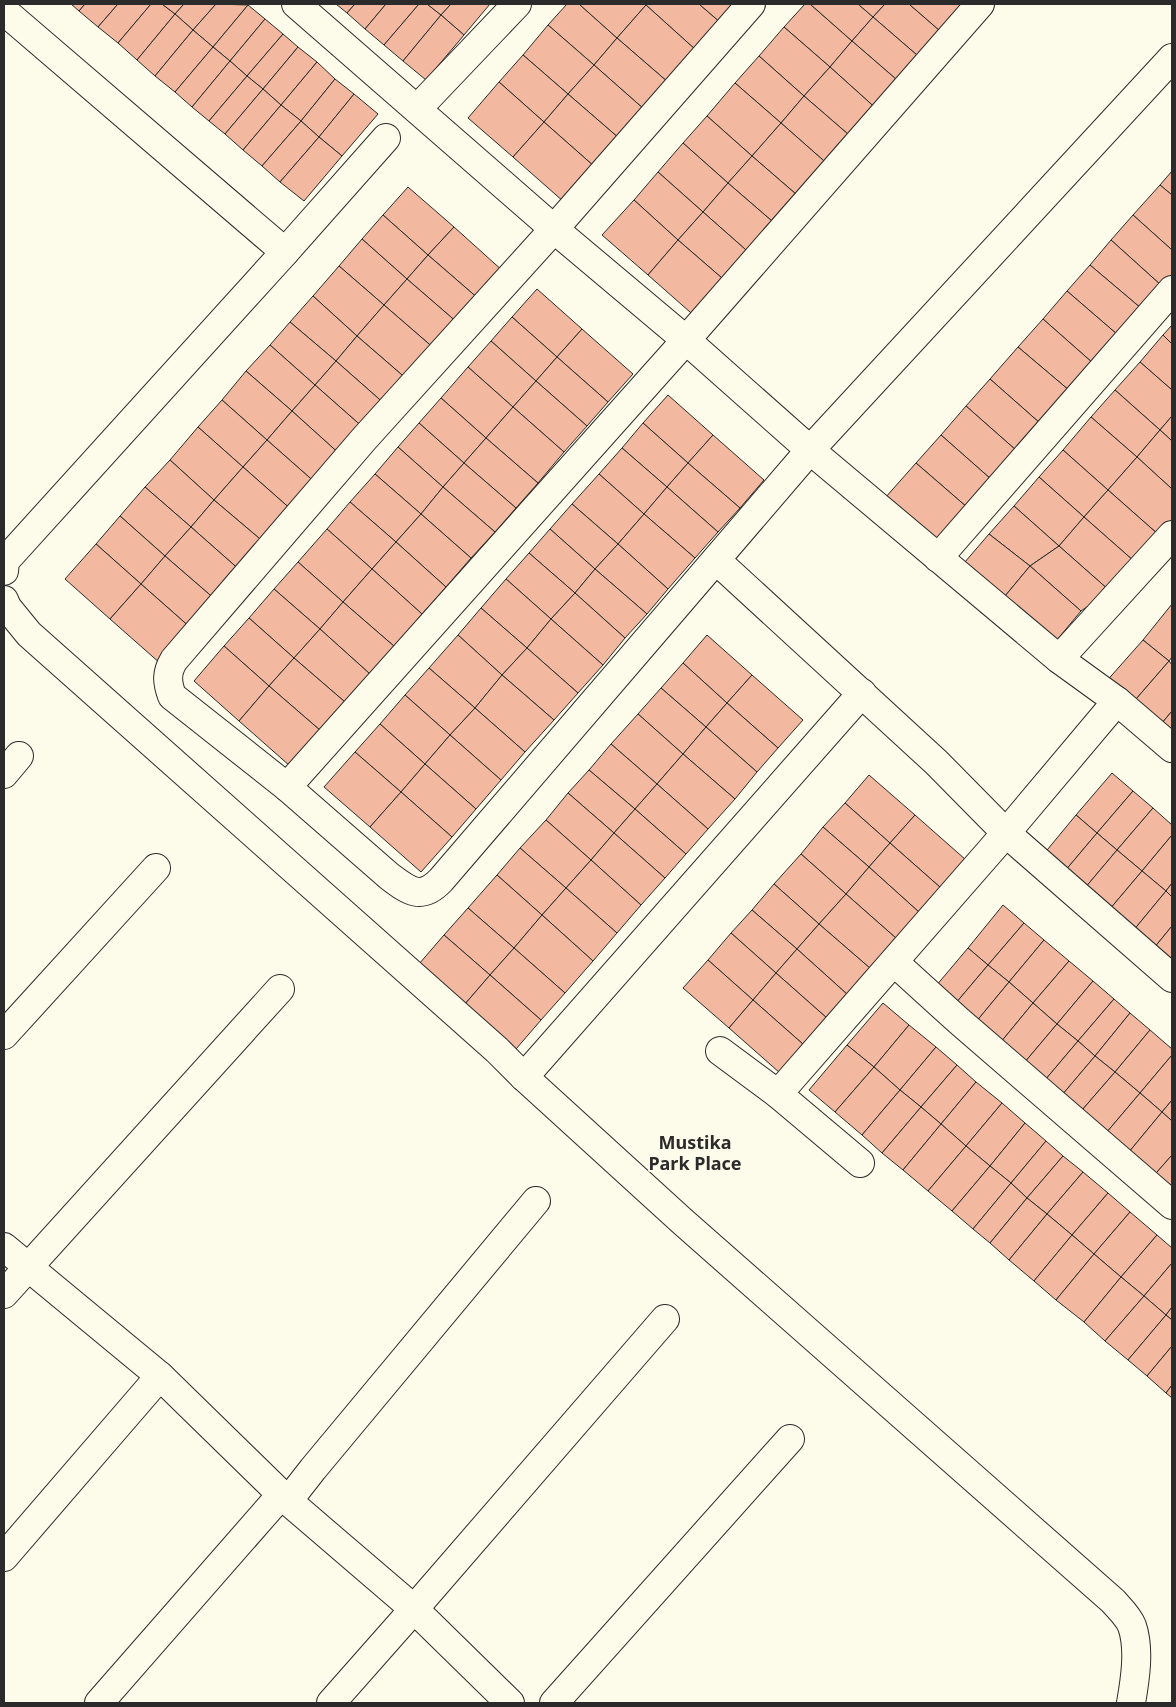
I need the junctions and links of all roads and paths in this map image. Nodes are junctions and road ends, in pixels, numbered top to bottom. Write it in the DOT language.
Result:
graph roads {
  1 [pos="296,4"];
  2 [pos="517,4"];
  3 [pos="751,4"];
  4 [pos="980,4"];
  5 [pos="4,11"];
  6 [pos="1172,58"];
  7 [pos="417,109"];
  8 [pos="386,138"];
  9 [pos="554,229"];
  10 [pos="286,252"];
  11 [pos="1172,290"];
  12 [pos="686,340"];
  13 [pos="810,450"];
  14 [pos="1172,535"];
  15 [pos="938,558"];
  16 [pos="716,560"];
  17 [pos="4,571"];
  18 [pos="4,600"];
  19 [pos="1058,659"];
  20 [pos="862,693"];
  21 [pos="1117,701"];
  22 [pos="1172,748"];
  23 [pos="287,787"];
  24 [pos="1006,833"];
  25 [pos="156,868"];
  26 [pos="894,962"];
  27 [pos="1172,978"];
  28 [pos="280,988"];
  29 [pos="4,1035"];
  30 [pos="720,1051"];
  31 [pos="524,1077"];
  32 [pos="778,1094"];
  33 [pos="860,1163"];
  34 [pos="536,1201"];
  35 [pos="1172,1205"];
  36 [pos="4,1247"];
  37 [pos="27,1266"];
  38 [pos="4,1294"];
  39 [pos="665,1319"];
  40 [pos="160,1376"];
  41 [pos="790,1439"];
  42 [pos="285,1498"];
  43 [pos="4,1556"];
  44 [pos="414,1609"];
  45 [pos="99,1703"];
  46 [pos="331,1703"];
  47 [pos="510,1703"];
  48 [pos="554,1703"];
  49 [pos="1131,1703"];
  1 -- 7 [label="street"];
  2 -- 7 [label="street"];
  3 -- 9 [label="street"];
  4 -- 12 [label="street"];
  5 -- 10 [label="street"];
  6 -- 13 [label="street"];
  7 -- 9 [label="street"];
  8 -- 10 [label="street"];
  9 -- 12 [label="street"];
  9 -- 23 [label="street"];
  10 -- 17 [label="street"];
  11 -- 15 [label="street"];
  12 -- 13 [label="street"];
  12 -- 23 [label="street"];
  13 -- 15 [label="street"];
  13 -- 16 [label="street"];
  14 -- 19 [label="street"];
  15 -- 19 [label="street"];
  16 -- 20 [label="street"];
  16 -- 23 [label="street"];
  18 -- 31 [label="street"];
  19 -- 21 [label="street"];
  20 -- 24 [label="street"];
  20 -- 31 [label="street"];
  21 -- 22 [label="street"];
  21 -- 24 [label="street"];
  24 -- 26 [label="street"];
  24 -- 27 [label="street"];
  25 -- 29 [label="street"];
  26 -- 32 [label="street"];
  26 -- 35 [label="street"];
  28 -- 37 [label="street"];
  30 -- 32 [label="street"];
  31 -- 49 [label="street"];
  32 -- 33 [label="street"];
  34 -- 42 [label="street"];
  36 -- 37 [label="street"];
  37 -- 38 [label="street"];
  37 -- 40 [label="street"];
  39 -- 44 [label="street"];
  40 -- 42 [label="street"];
  40 -- 43 [label="street"];
  41 -- 48 [label="street"];
  42 -- 44 [label="street"];
  42 -- 45 [label="street"];
  44 -- 46 [label="street"];
  44 -- 47 [label="street"];
}
